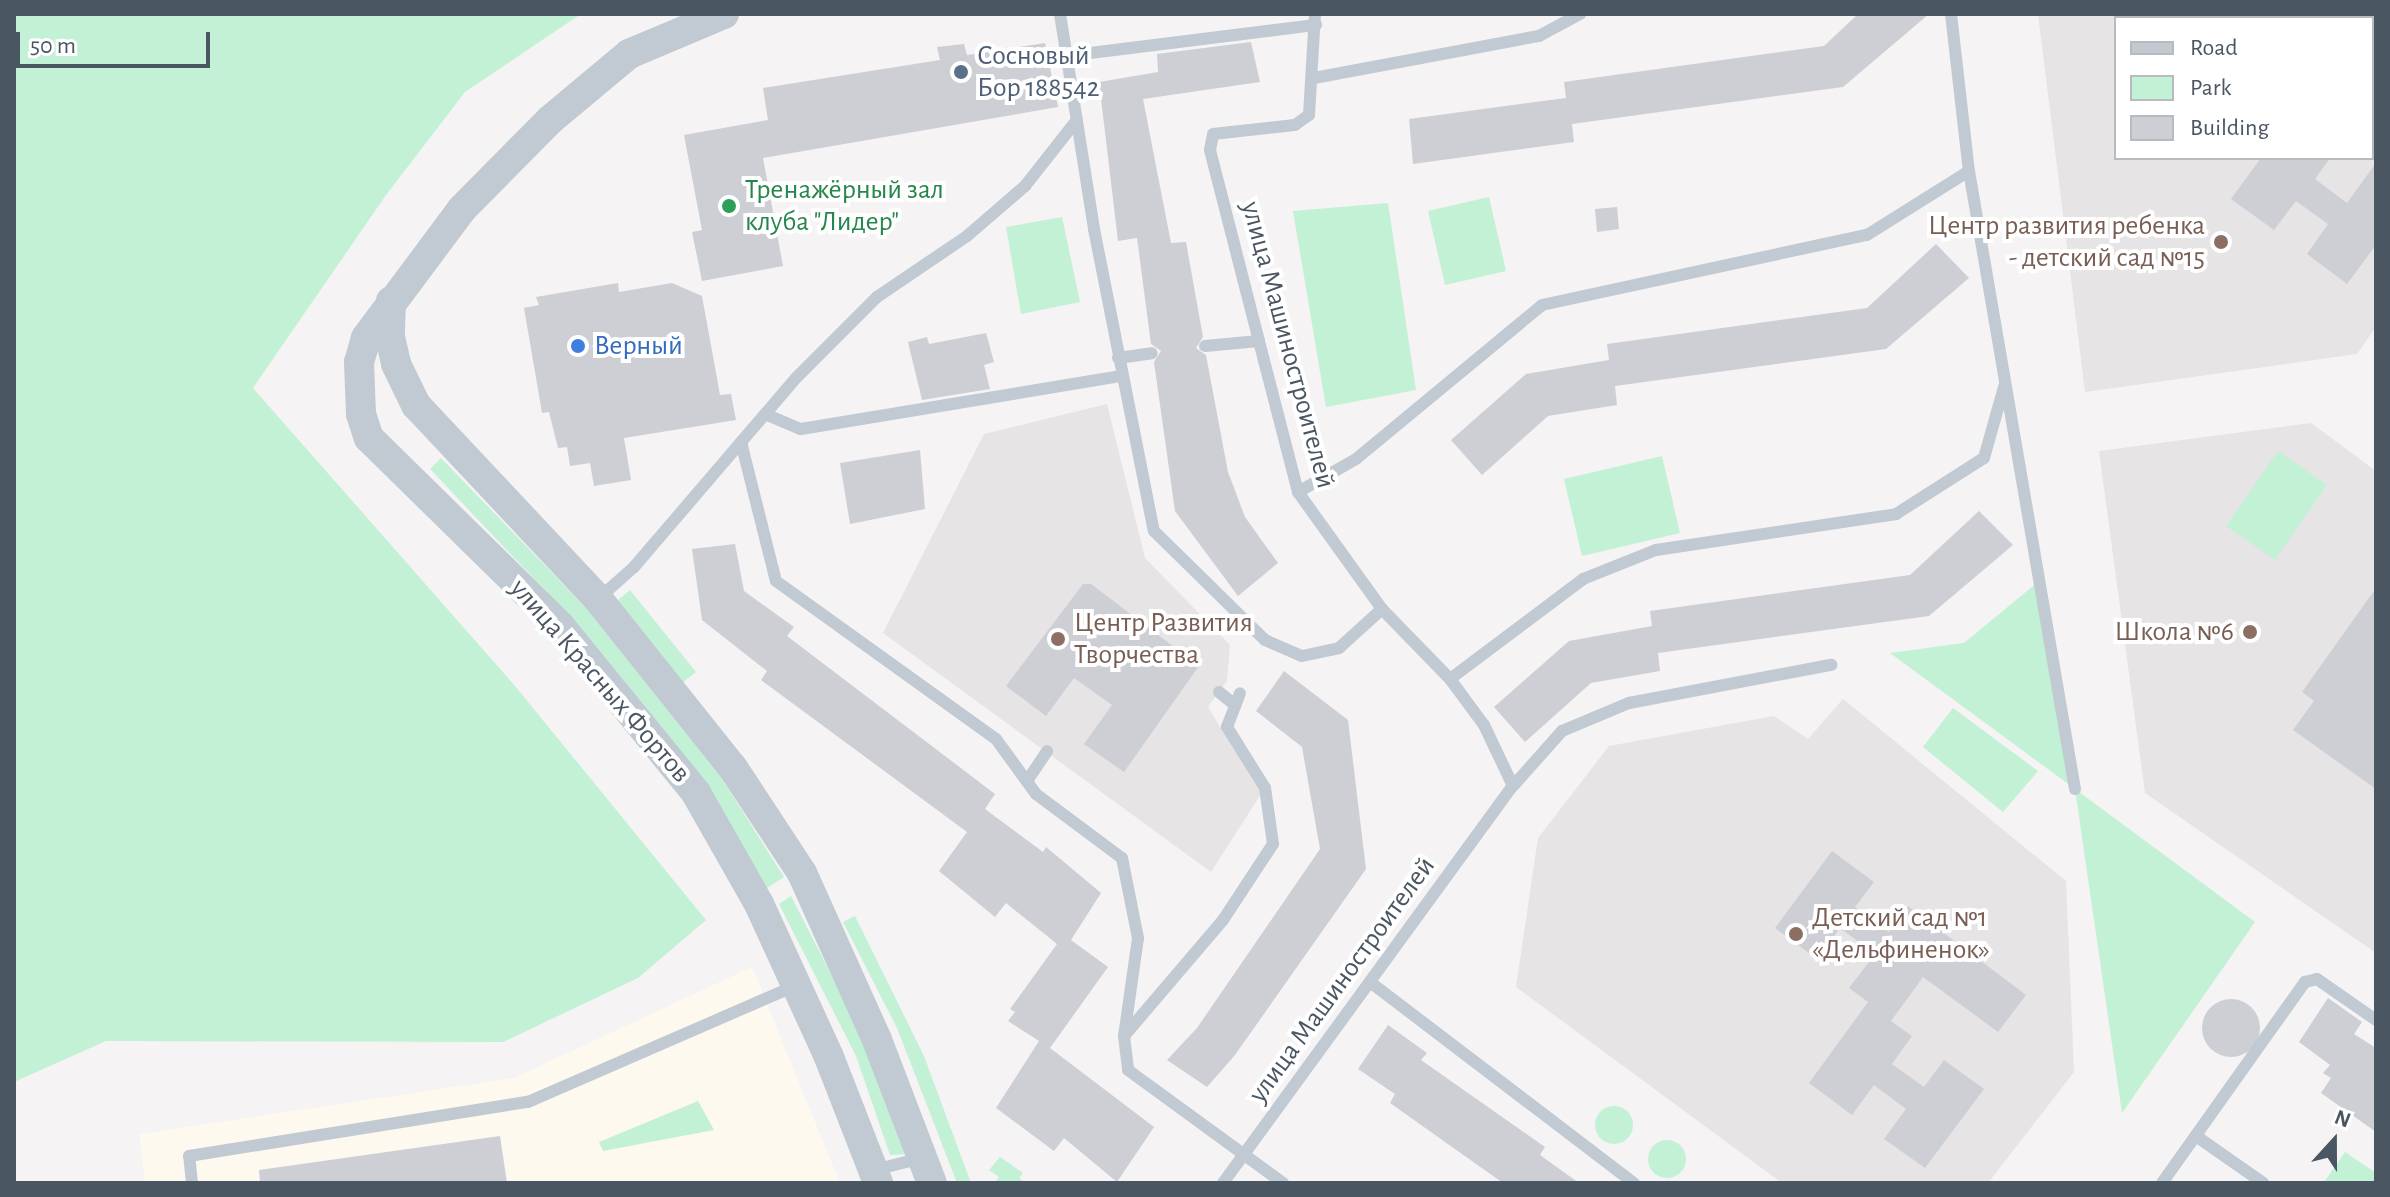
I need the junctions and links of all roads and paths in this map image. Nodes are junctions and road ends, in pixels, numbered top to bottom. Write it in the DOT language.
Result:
graph roads {
  1 [pos="724,14"];
  2 [pos="1060,14"];
  3 [pos="1580,14"];
  4 [pos="1951,14"];
  5 [pos="1315,20"];
  6 [pos="1066,56"];
  7 [pos="1314,78"];
  8 [pos="1077,120"];
  9 [pos="1969,171"];
  10 [pos="391,301"];
  11 [pos="1259,341"];
  12 [pos="1205,346"];
  13 [pos="1152,353"];
  14 [pos="1118,358"];
  15 [pos="1122,376"];
  16 [pos="2005,384"];
  17 [pos="765,414"];
  18 [pos="741,442"];
  19 [pos="1298,492"];
  20 [pos="598,599"];
  21 [pos="1382,609"];
  22 [pos="1831,665"];
  23 [pos="1450,679"];
  24 [pos="1219,692"];
  25 [pos="1047,751"];
  26 [pos="1027,781"];
  27 [pos="1513,786"];
  28 [pos="2075,789"];
  29 [pos="1370,982"];
  30 [pos="797,985"];
  31 [pos="2376,1020"];
  32 [pos="1124,1036"];
  33 [pos="2196,1136"];
  34 [pos="1244,1155"];
  35 [pos="928,1170"];
  36 [pos="876,1176"];
  37 [pos="192,1183"];
  38 [pos="1223,1183"];
  39 [pos="1283,1183"];
  40 [pos="1634,1183"];
  41 [pos="2162,1183"];
  42 [pos="2263,1183"];
  1 -- 10 [label="street, улица Красных Фортов"];
  2 -- 6 [label="lane"];
  3 -- 7 [label="lane"];
  4 -- 9 [label="lane"];
  5 -- 6 [label="lane"];
  5 -- 7 [label="lane, улица Машиностроителей"];
  6 -- 8 [label="lane"];
  7 -- 11 [label="lane, улица Машиностроителей"];
  8 -- 14 [label="lane"];
  8 -- 17 [label="lane"];
  9 -- 16 [label="lane"];
  9 -- 19 [label="lane"];
  10 -- 20 [label="street, улица Красных Фортов"];
  10 -- 30 [label="street, улица Красных Фортов"];
  11 -- 12 [label="lane"];
  11 -- 19 [label="lane, улица Машиностроителей"];
  13 -- 14 [label="lane"];
  14 -- 15 [label="lane"];
  15 -- 17 [label="lane"];
  15 -- 21 [label="lane"];
  16 -- 23 [label="lane"];
  16 -- 28 [label="lane"];
  17 -- 18 [label="lane"];
  18 -- 20 [label="lane"];
  18 -- 26 [label="lane"];
  19 -- 21 [label="lane, улица Машиностроителей"];
  20 -- 35 [label="street, улица Красных Фортов"];
  21 -- 23 [label="lane, улица Машиностроителей"];
  22 -- 27 [label="lane"];
  23 -- 27 [label="lane, улица Машиностроителей"];
  24 -- 32 [label="lane"];
  25 -- 26 [label="lane"];
  26 -- 32 [label="lane"];
  27 -- 29 [label="lane, улица Машиностроителей"];
  29 -- 34 [label="lane, улица Машиностроителей"];
  29 -- 40 [label="lane"];
  30 -- 36 [label="street, улица Красных Фортов"];
  30 -- 37 [label="lane"];
  31 -- 33 [label="lane"];
  32 -- 34 [label="lane"];
  33 -- 41 [label="lane"];
  33 -- 42 [label="lane"];
  34 -- 38 [label="lane, улица Машиностроителей"];
  34 -- 39 [label="lane"];
  35 -- 36 [label="lane"];
}
